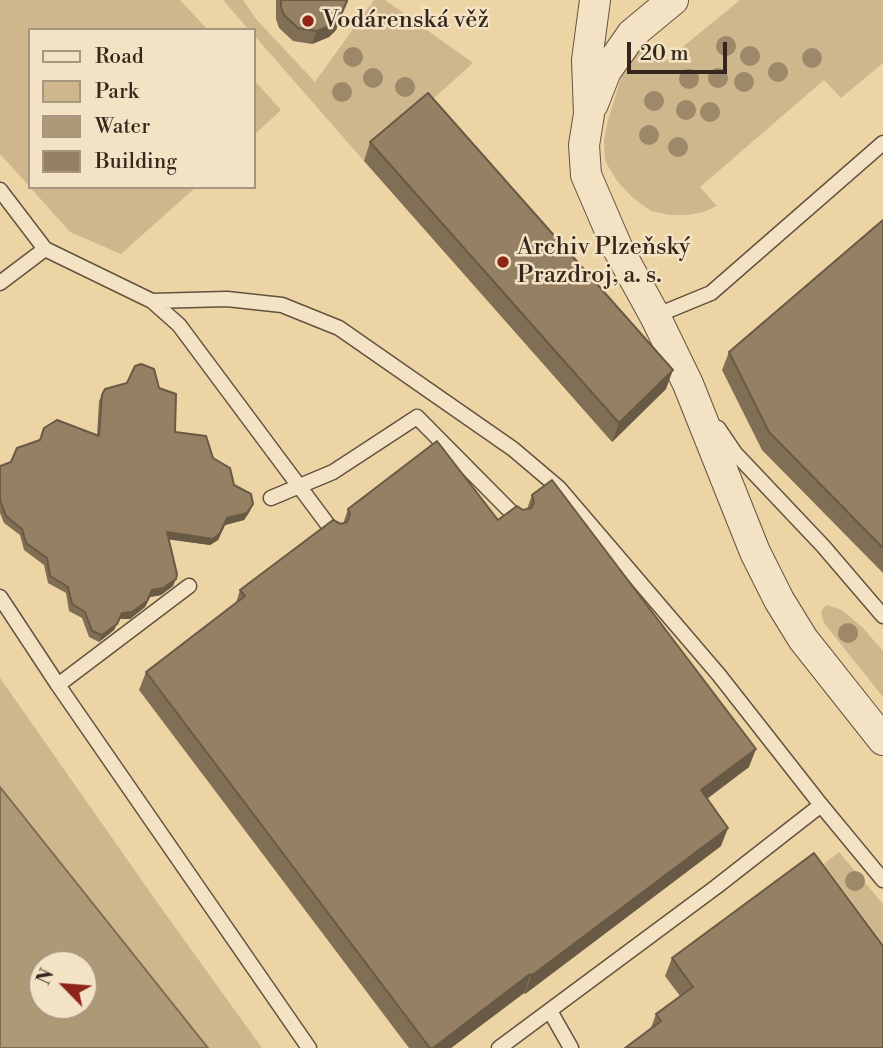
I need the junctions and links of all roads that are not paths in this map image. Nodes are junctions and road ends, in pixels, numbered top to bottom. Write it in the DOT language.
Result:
graph roads {
  1 [pos="595,0"];
  2 [pos="673,0"];
  3 [pos="589,114"];
  4 [pos="883,143"];
  5 [pos="0,190"];
  6 [pos="45,249"];
  7 [pos="0,283"];
  8 [pos="152,301"];
  9 [pos="655,316"];
  10 [pos="688,384"];
  11 [pos="299,486"];
  12 [pos="271,498"];
  13 [pos="518,519"];
  14 [pos="334,533"];
  15 [pos="189,586"];
  16 [pos="0,597"];
  17 [pos="883,616"];
  18 [pos="58,685"];
  19 [pos="883,740"];
  20 [pos="821,805"];
  21 [pos="883,880"];
  22 [pos="550,1011"];
  23 [pos="309,1048"];
  24 [pos="499,1048"];
  25 [pos="571,1048"];
  1 -- 3 [label="street"];
  2 -- 3 [label="street"];
  3 -- 9 [label="street"];
  4 -- 9 [label="lane"];
  5 -- 6 [label="lane"];
  6 -- 7 [label="lane"];
  6 -- 8 [label="lane"];
  8 -- 11 [label="lane"];
  8 -- 20 [label="lane"];
  9 -- 10 [label="street"];
  10 -- 17 [label="lane"];
  10 -- 19 [label="street"];
  11 -- 12 [label="lane"];
  11 -- 13 [label="lane"];
  11 -- 14 [label="lane"];
  15 -- 18 [label="lane"];
  16 -- 18 [label="lane"];
  18 -- 23 [label="lane"];
  20 -- 21 [label="lane"];
  20 -- 22 [label="lane"];
  22 -- 24 [label="lane"];
  22 -- 25 [label="lane"];
}
